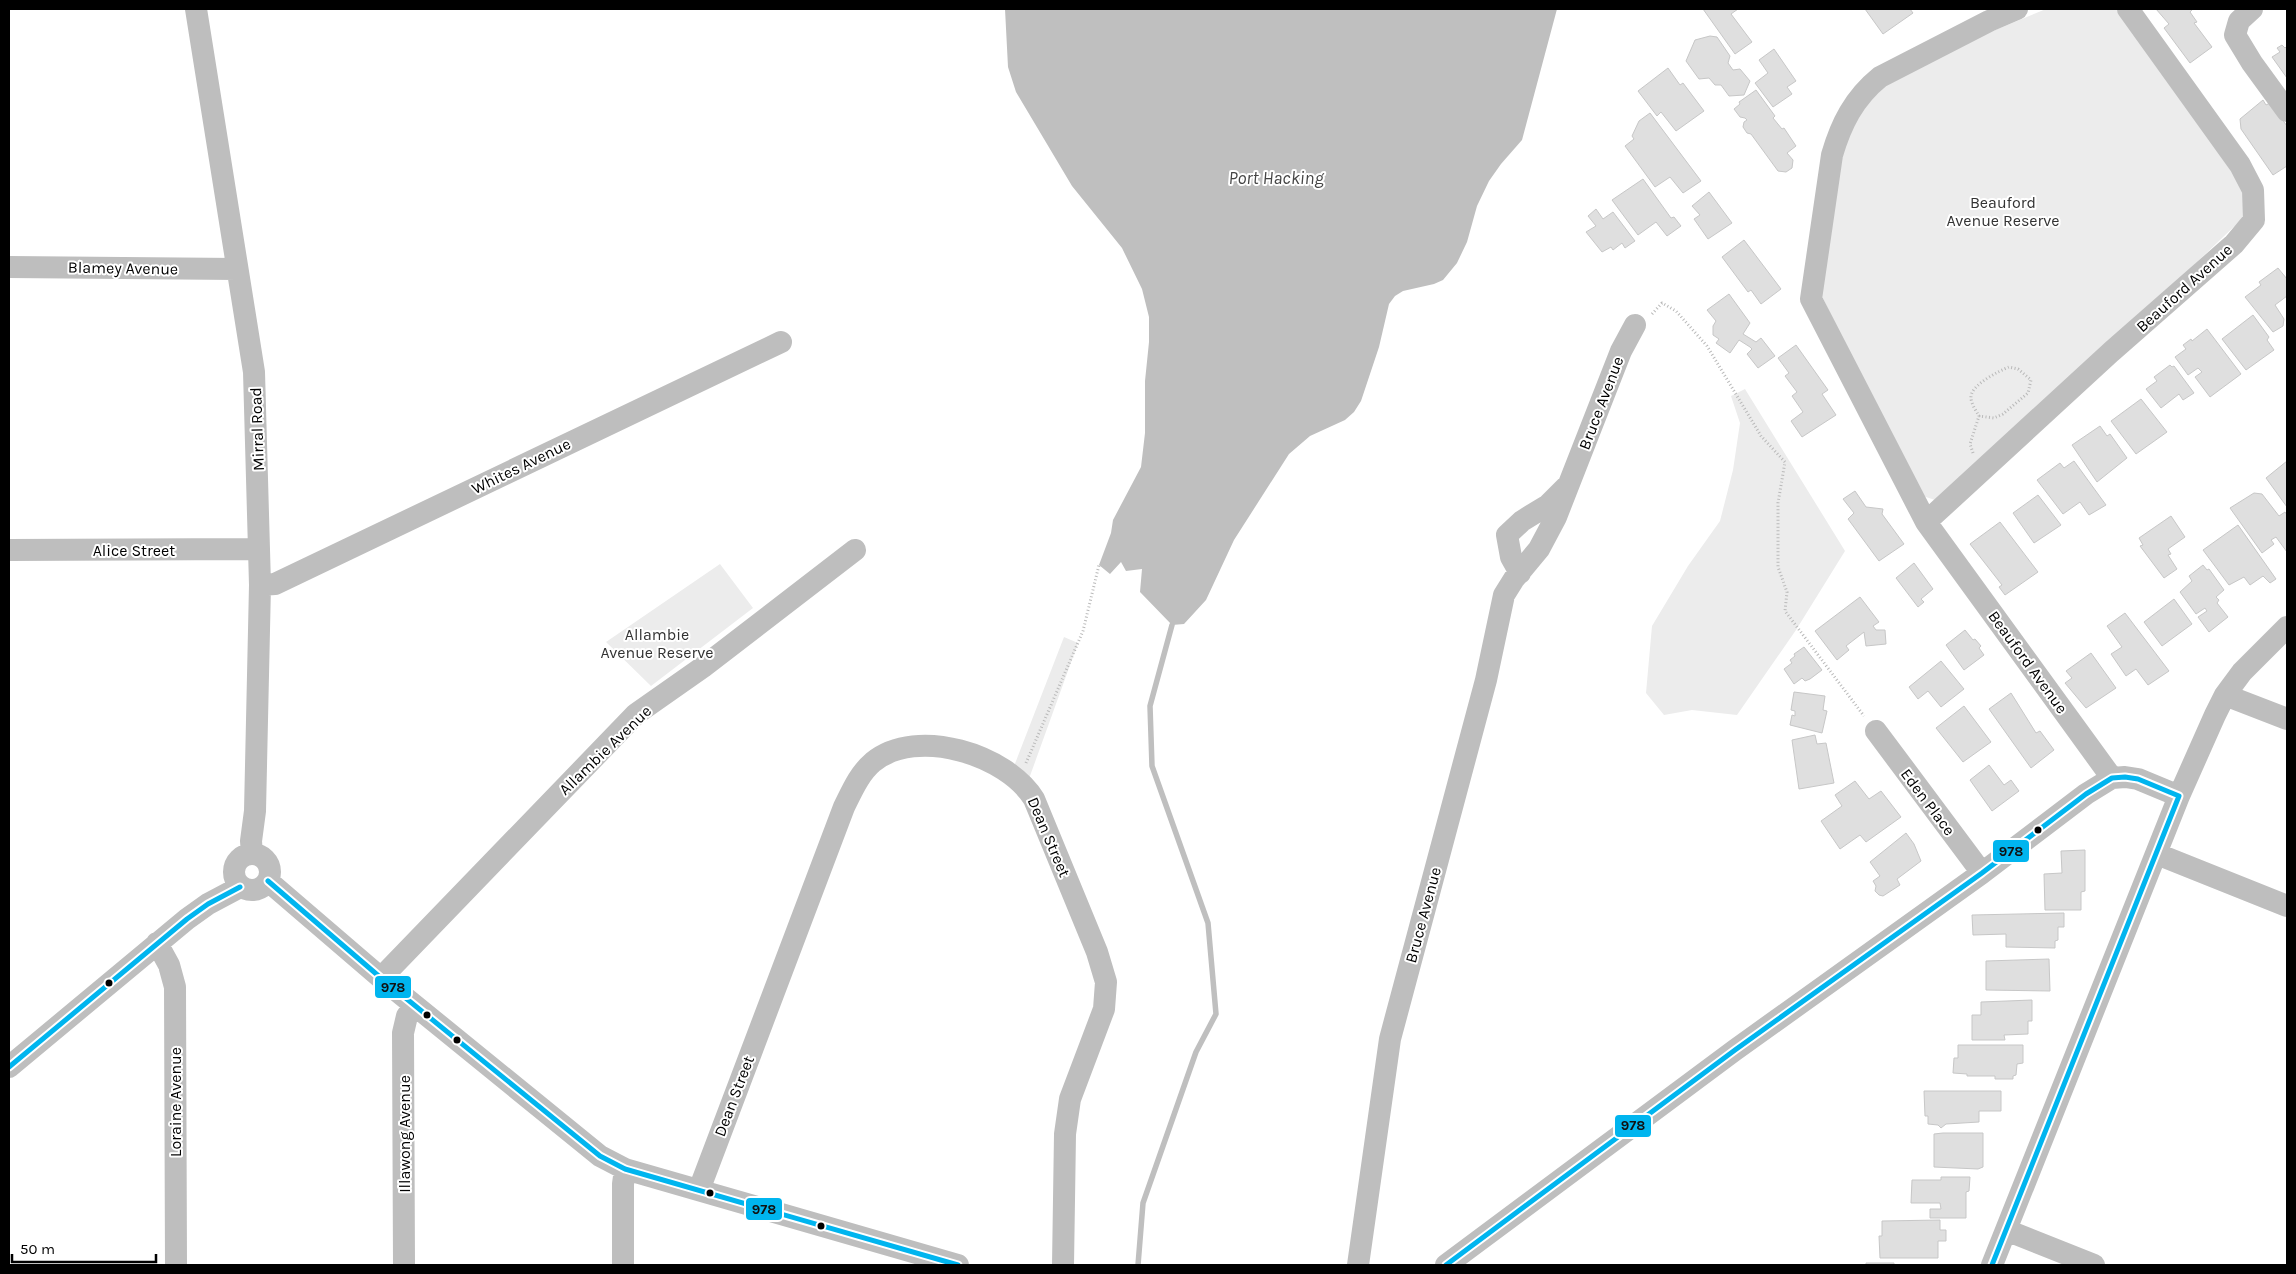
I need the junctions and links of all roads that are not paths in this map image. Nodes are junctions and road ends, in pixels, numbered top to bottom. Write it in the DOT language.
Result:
graph roads {
  1 [pos="196,9"];
  2 [pos="2018,9"];
  3 [pos="2128,9"];
  4 [pos="2252,9"];
  5 [pos="2287,112"];
  6 [pos="9,267"];
  7 [pos="237,269"];
  8 [pos="1635,325"];
  9 [pos="780,342"];
  10 [pos="1570,483"];
  11 [pos="1926,522"];
  12 [pos="260,549"];
  13 [pos="9,550"];
  14 [pos="855,550"];
  15 [pos="1520,573"];
  16 [pos="260,586"];
  17 [pos="2287,627"];
  18 [pos="2225,695"];
  19 [pos="2287,719"];
  20 [pos="1876,731"];
  21 [pos="2112,778"];
  22 [pos="2179,796"];
  23 [pos="252,854"];
  24 [pos="2157,854"];
  25 [pos="1982,873"];
  26 [pos="268,881"];
  27 [pos="240,887"];
  28 [pos="2287,906"];
  29 [pos="157,943"];
  30 [pos="381,978"];
  31 [pos="414,1006"];
  32 [pos="9,1068"];
  33 [pos="625,1169"];
  34 [pos="699,1190"];
  35 [pos="2006,1230"];
  36 [pos="176,1265"];
  37 [pos="404,1265"];
  38 [pos="623,1265"];
  39 [pos="958,1265"];
  40 [pos="1063,1265"];
  41 [pos="1358,1265"];
  42 [pos="1446,1265"];
  43 [pos="1992,1265"];
  44 [pos="2094,1265"];
  1 -- 7 [label="street, Mirral Road"];
  2 -- 11 [label="street, Beauford Avenue"];
  3 -- 11 [label="street, Beauford Avenue"];
  4 -- 5 [label="street"];
  6 -- 7 [label="street, Blamey Avenue"];
  7 -- 12 [label="street, Mirral Road"];
  8 -- 10 [label="street, Bruce Avenue"];
  9 -- 16 [label="street, Whites Avenue"];
  10 -- 15 [label="street, Bruce Avenue"];
  10 -- 15 [label="street, Bruce Avenue"];
  11 -- 21 [label="street, Beauford Avenue"];
  12 -- 13 [label="street, Alice Street"];
  12 -- 16 [label="street, Mirral Road"];
  14 -- 30 [label="street, Allambie Avenue"];
  15 -- 41 [label="street, Bruce Avenue"];
  16 -- 23 [label="street, Mirral Road"];
  17 -- 18 [label="street"];
  18 -- 19 [label="street"];
  18 -- 22 [label="street"];
  20 -- 25 [label="street, Eden Place"];
  21 -- 22 [label="street"];
  21 -- 25 [label="street"];
  22 -- 24 [label="street"];
  23 -- 26 [label="street"];
  23 -- 27 [label="street"];
  24 -- 28 [label="street"];
  24 -- 35 [label="street"];
  25 -- 42 [label="street"];
  26 -- 27 [label="street"];
  26 -- 30 [label="street"];
  27 -- 29 [label="street"];
  29 -- 32 [label="street"];
  29 -- 36 [label="street, Loraine Avenue"];
  30 -- 31 [label="street"];
  31 -- 33 [label="street"];
  31 -- 37 [label="street, Illawong Avenue"];
  33 -- 34 [label="street"];
  33 -- 38 [label="street"];
  34 -- 39 [label="street"];
  34 -- 40 [label="street, Dean Street"];
  35 -- 43 [label="street"];
  35 -- 44 [label="street"];
}
